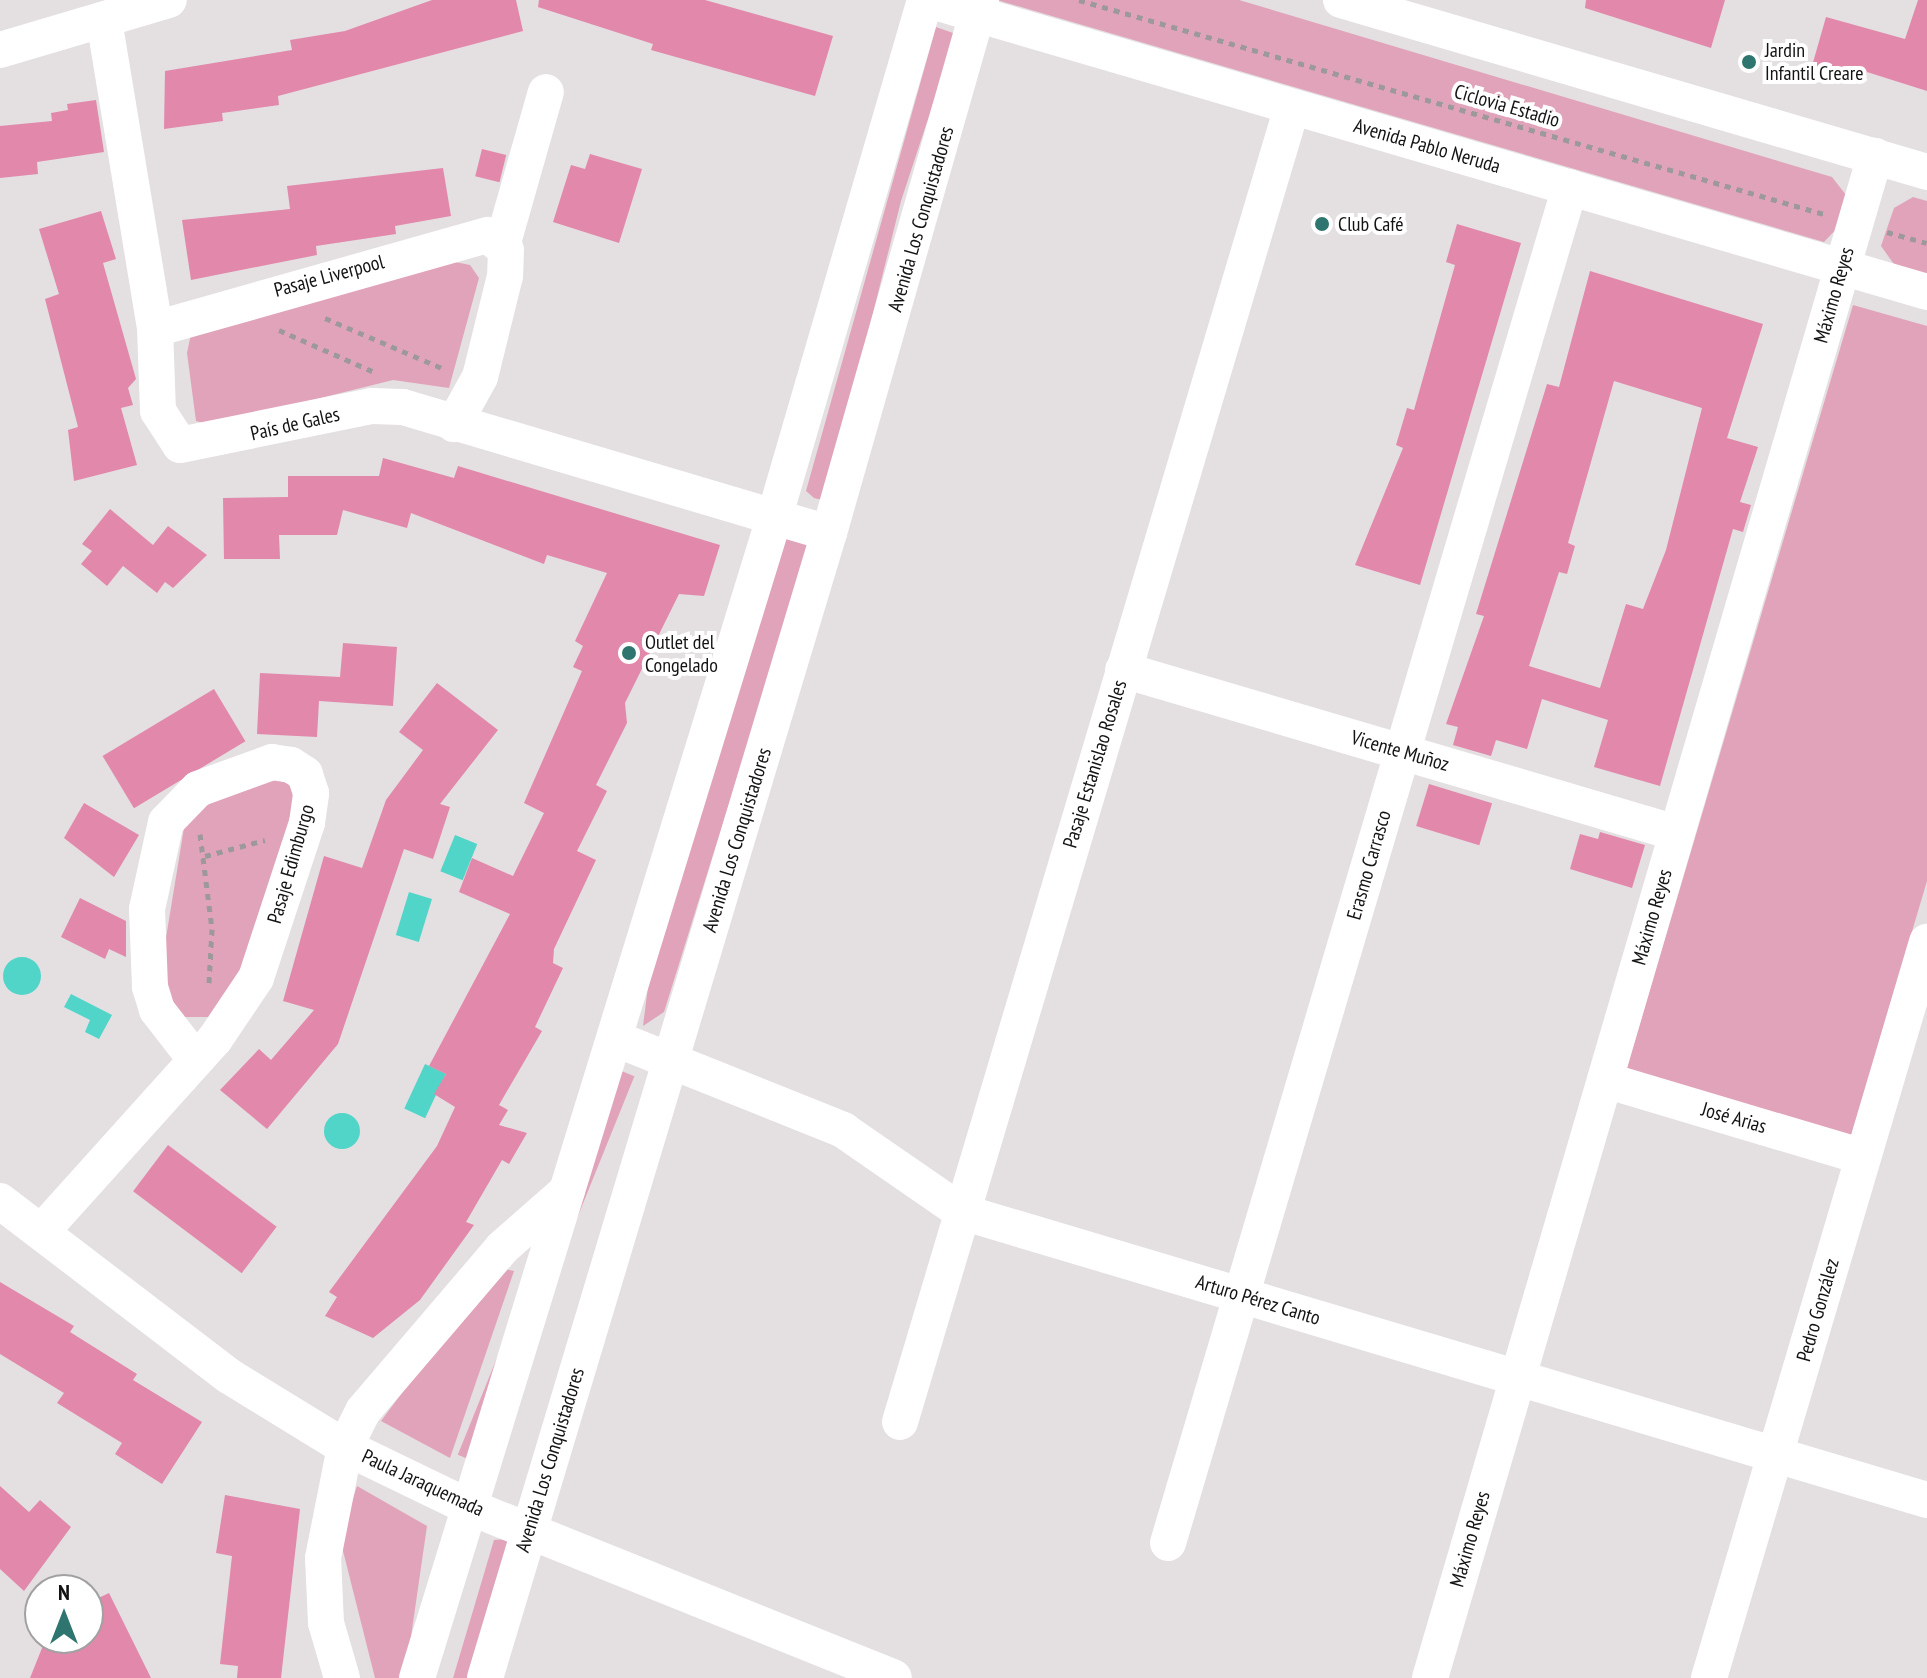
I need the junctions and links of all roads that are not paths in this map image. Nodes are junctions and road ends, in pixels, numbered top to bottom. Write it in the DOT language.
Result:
graph roads {
  1 [pos="169,0"];
  2 [pos="926,0"];
  3 [pos="1341,0"];
  4 [pos="981,8"];
  5 [pos="104,20"];
  6 [pos="0,50"];
  7 [pos="546,92"];
  8 [pos="1292,107"];
  9 [pos="1875,156"];
  10 [pos="1927,172"];
  11 [pos="1570,187"];
  12 [pos="502,246"];
  13 [pos="1843,267"];
  14 [pos="1927,292"];
  15 [pos="155,329"];
  16 [pos="454,424"];
  17 [pos="775,515"];
  18 [pos="829,533"];
  19 [pos="1123,670"];
  20 [pos="1402,752"];
  21 [pos="1677,833"];
  22 [pos="1927,942"];
  23 [pos="616,1039"];
  24 [pos="203,1051"];
  25 [pos="671,1060"];
  26 [pos="1605,1080"];
  27 [pos="1863,1157"];
  28 [pos="568,1190"];
  29 [pos="0,1201"];
  30 [pos="962,1212"];
  31 [pos="43,1230"];
  32 [pos="1241,1295"];
  33 [pos="1517,1378"];
  34 [pos="900,1422"];
  35 [pos="345,1447"];
  36 [pos="1775,1454"];
  37 [pos="1927,1500"];
  38 [pos="467,1506"];
  39 [pos="528,1530"];
  40 [pos="1168,1543"];
  41 [pos="342,1678"];
  42 [pos="417,1678"];
  43 [pos="485,1678"];
  44 [pos="894,1678"];
  45 [pos="1430,1678"];
  46 [pos="1709,1678"];
  1 -- 5 [label="street"];
  2 -- 4 [label="street, Avenida Pablo Neruda"];
  2 -- 17 [label="street"];
  3 -- 9 [label="street"];
  4 -- 8 [label="street, Avenida Pablo Neruda"];
  4 -- 18 [label="street, Avenida Los Conquistadores"];
  5 -- 6 [label="street"];
  5 -- 15 [label="street, País de Gales"];
  7 -- 12 [label="street"];
  8 -- 11 [label="street, Avenida Pablo Neruda"];
  8 -- 19 [label="street, Pasaje Estanislao Rosales"];
  9 -- 10 [label="street"];
  9 -- 13 [label="street, Máximo Reyes"];
  11 -- 13 [label="street, Avenida Pablo Neruda"];
  11 -- 20 [label="street, Erasmo Carrasco"];
  12 -- 15 [label="street, Pasaje Liverpool"];
  12 -- 16 [label="street"];
  13 -- 14 [label="street, Avenida Pablo Neruda"];
  13 -- 21 [label="street, Máximo Reyes"];
  15 -- 16 [label="street, País de Gales"];
  16 -- 17 [label="street, País de Gales"];
  17 -- 18 [label="street, País de Gales"];
  17 -- 23 [label="street"];
  18 -- 25 [label="street, Avenida Los Conquistadores"];
  19 -- 20 [label="street, Vicente Muñoz"];
  19 -- 30 [label="street, Pasaje Estanislao Rosales"];
  20 -- 21 [label="street, Vicente Muñoz"];
  20 -- 32 [label="street, Erasmo Carrasco"];
  21 -- 26 [label="street, Máximo Reyes"];
  22 -- 27 [label="street, Pedro González"];
  23 -- 25 [label="street, Arturo Pérez Canto"];
  23 -- 28 [label="street"];
  24 -- 24 [label="street, Pasaje Edimburgo"];
  24 -- 31 [label="street, Pasaje Edimburgo"];
  25 -- 30 [label="street, Arturo Pérez Canto"];
  25 -- 39 [label="street, Avenida Los Conquistadores"];
  26 -- 27 [label="street, José Arias"];
  26 -- 33 [label="street, Máximo Reyes"];
  27 -- 36 [label="street, Pedro González"];
  28 -- 35 [label="street"];
  28 -- 38 [label="street"];
  29 -- 31 [label="street, Paula Jaraquemada"];
  30 -- 32 [label="street, Arturo Pérez Canto"];
  30 -- 34 [label="street, Pasaje Estanislao Rosales"];
  31 -- 35 [label="street, Paula Jaraquemada"];
  32 -- 33 [label="street, Arturo Pérez Canto"];
  32 -- 40 [label="street, Erasmo Carrasco"];
  33 -- 36 [label="street, Arturo Pérez Canto"];
  33 -- 45 [label="street, Máximo Reyes"];
  35 -- 38 [label="street, Paula Jaraquemada"];
  35 -- 41 [label="street"];
  36 -- 37 [label="street, Arturo Pérez Canto"];
  36 -- 46 [label="street, Pedro González"];
  38 -- 39 [label="street, Paula Jaraquemada"];
  38 -- 42 [label="street"];
  39 -- 43 [label="street, Avenida Los Conquistadores"];
  39 -- 44 [label="street, Paula Jaraquemada"];
}
